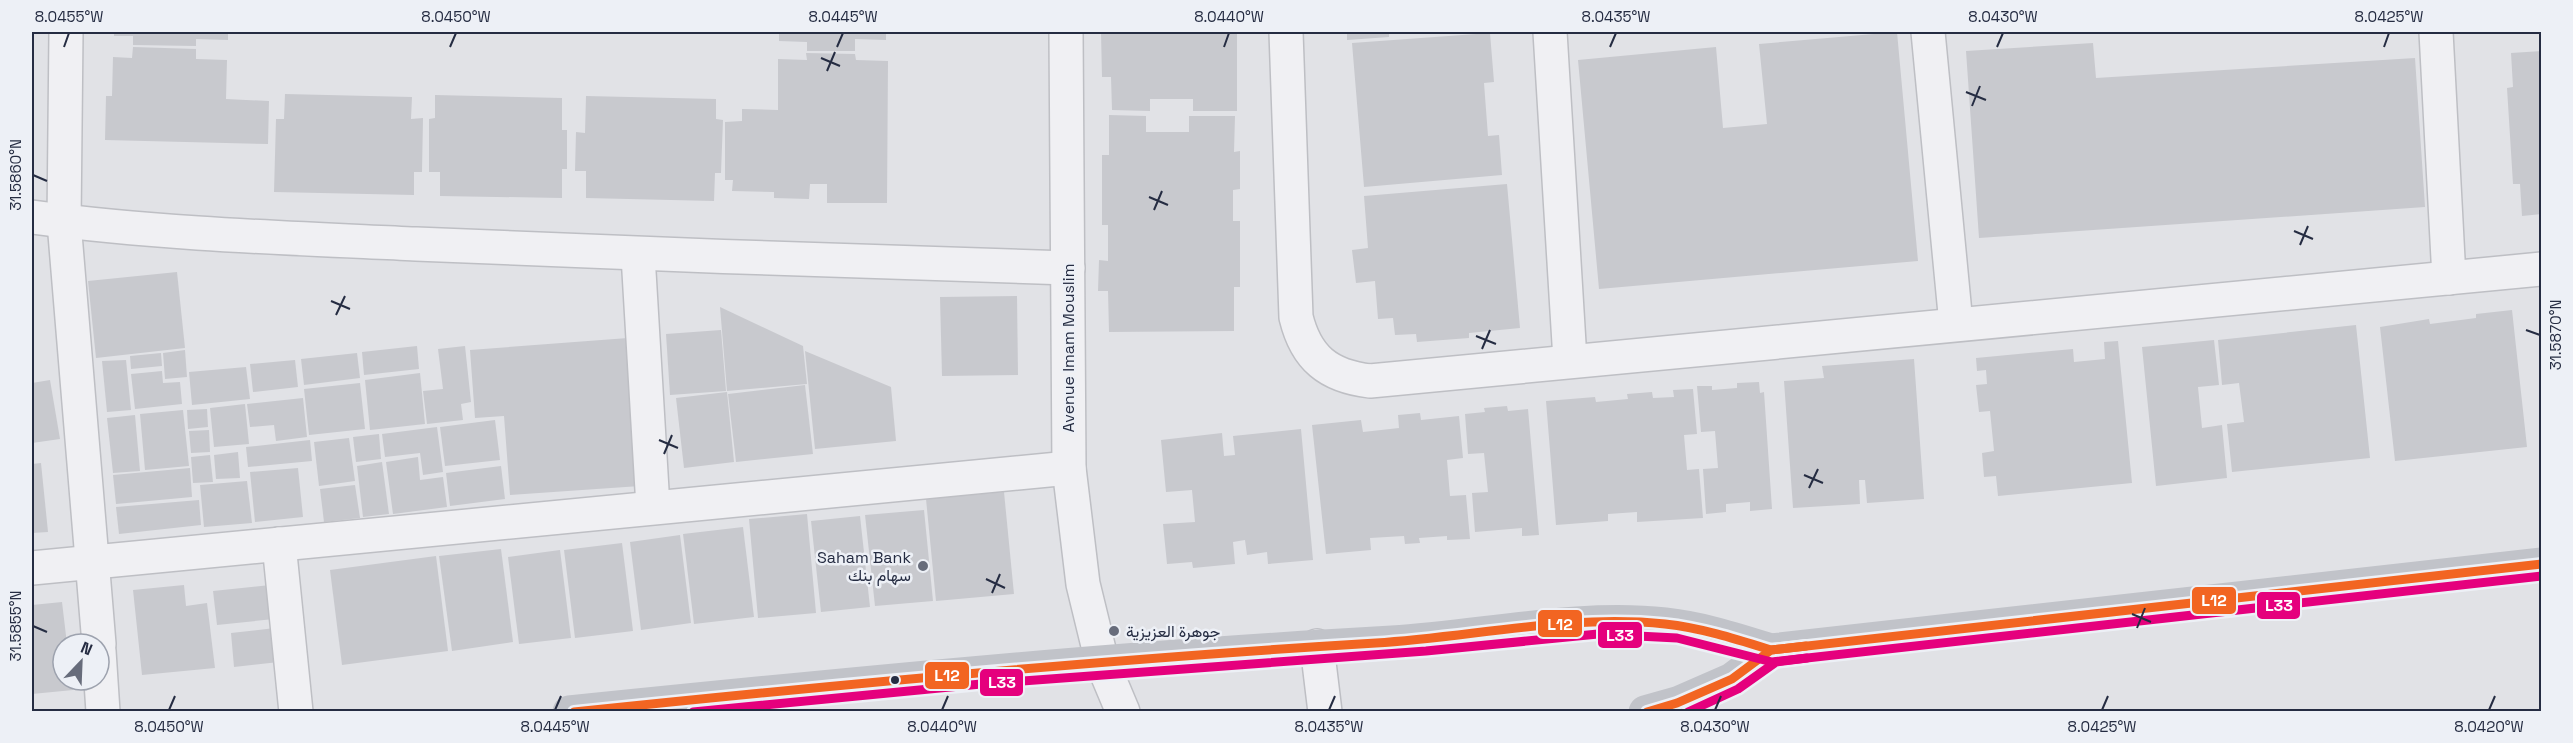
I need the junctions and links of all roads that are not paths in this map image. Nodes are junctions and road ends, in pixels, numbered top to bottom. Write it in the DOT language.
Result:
graph roads {
  1 [pos="66,32"];
  2 [pos="1066,32"];
  3 [pos="1286,32"];
  4 [pos="1550,32"];
  5 [pos="1928,32"];
  6 [pos="2436,32"];
  7 [pos="32,217"];
  8 [pos="64,222"];
  9 [pos="638,255"];
  10 [pos="1068,268"];
  11 [pos="2541,269"];
  12 [pos="2449,278"];
  13 [pos="1956,324"];
  14 [pos="1570,360"];
  15 [pos="1069,468"];
  16 [pos="653,507"];
  17 [pos="279,544"];
  18 [pos="93,562"];
  19 [pos="2541,564"];
  20 [pos="32,568"];
  21 [pos="98,632"];
  22 [pos="1317,646"];
  23 [pos="1771,650"];
  24 [pos="1102,662"];
  25 [pos="102,692"];
  26 [pos="103,711"];
  27 [pos="296,711"];
  28 [pos="569,711"];
  29 [pos="1123,711"];
  30 [pos="1325,711"];
  31 [pos="1645,711"];
  1 -- 8 [label="street"];
  2 -- 10 [label="street, Avenue Imam Mouslim"];
  3 -- 14 [label="street"];
  4 -- 14 [label="street"];
  5 -- 13 [label="street"];
  6 -- 12 [label="street"];
  7 -- 8 [label="street"];
  8 -- 9 [label="street"];
  8 -- 18 [label="street"];
  9 -- 10 [label="street"];
  9 -- 16 [label="street"];
  10 -- 15 [label="street, Avenue Imam Mouslim"];
  11 -- 12 [label="street"];
  12 -- 13 [label="street"];
  13 -- 14 [label="street"];
  15 -- 16 [label="street"];
  15 -- 24 [label="street, Avenue Imam Mouslim"];
  16 -- 17 [label="street"];
  17 -- 18 [label="street"];
  17 -- 27 [label="street"];
  18 -- 20 [label="street"];
  18 -- 21 [label="street"];
  19 -- 23 [label="main road"];
  22 -- 23 [label="main road"];
  22 -- 24 [label="main road"];
  22 -- 30 [label="street"];
  23 -- 31 [label="main road"];
  24 -- 28 [label="main road"];
  24 -- 29 [label="street, Avenue Imam Mouslim"];
  25 -- 26 [label="street"];
}
